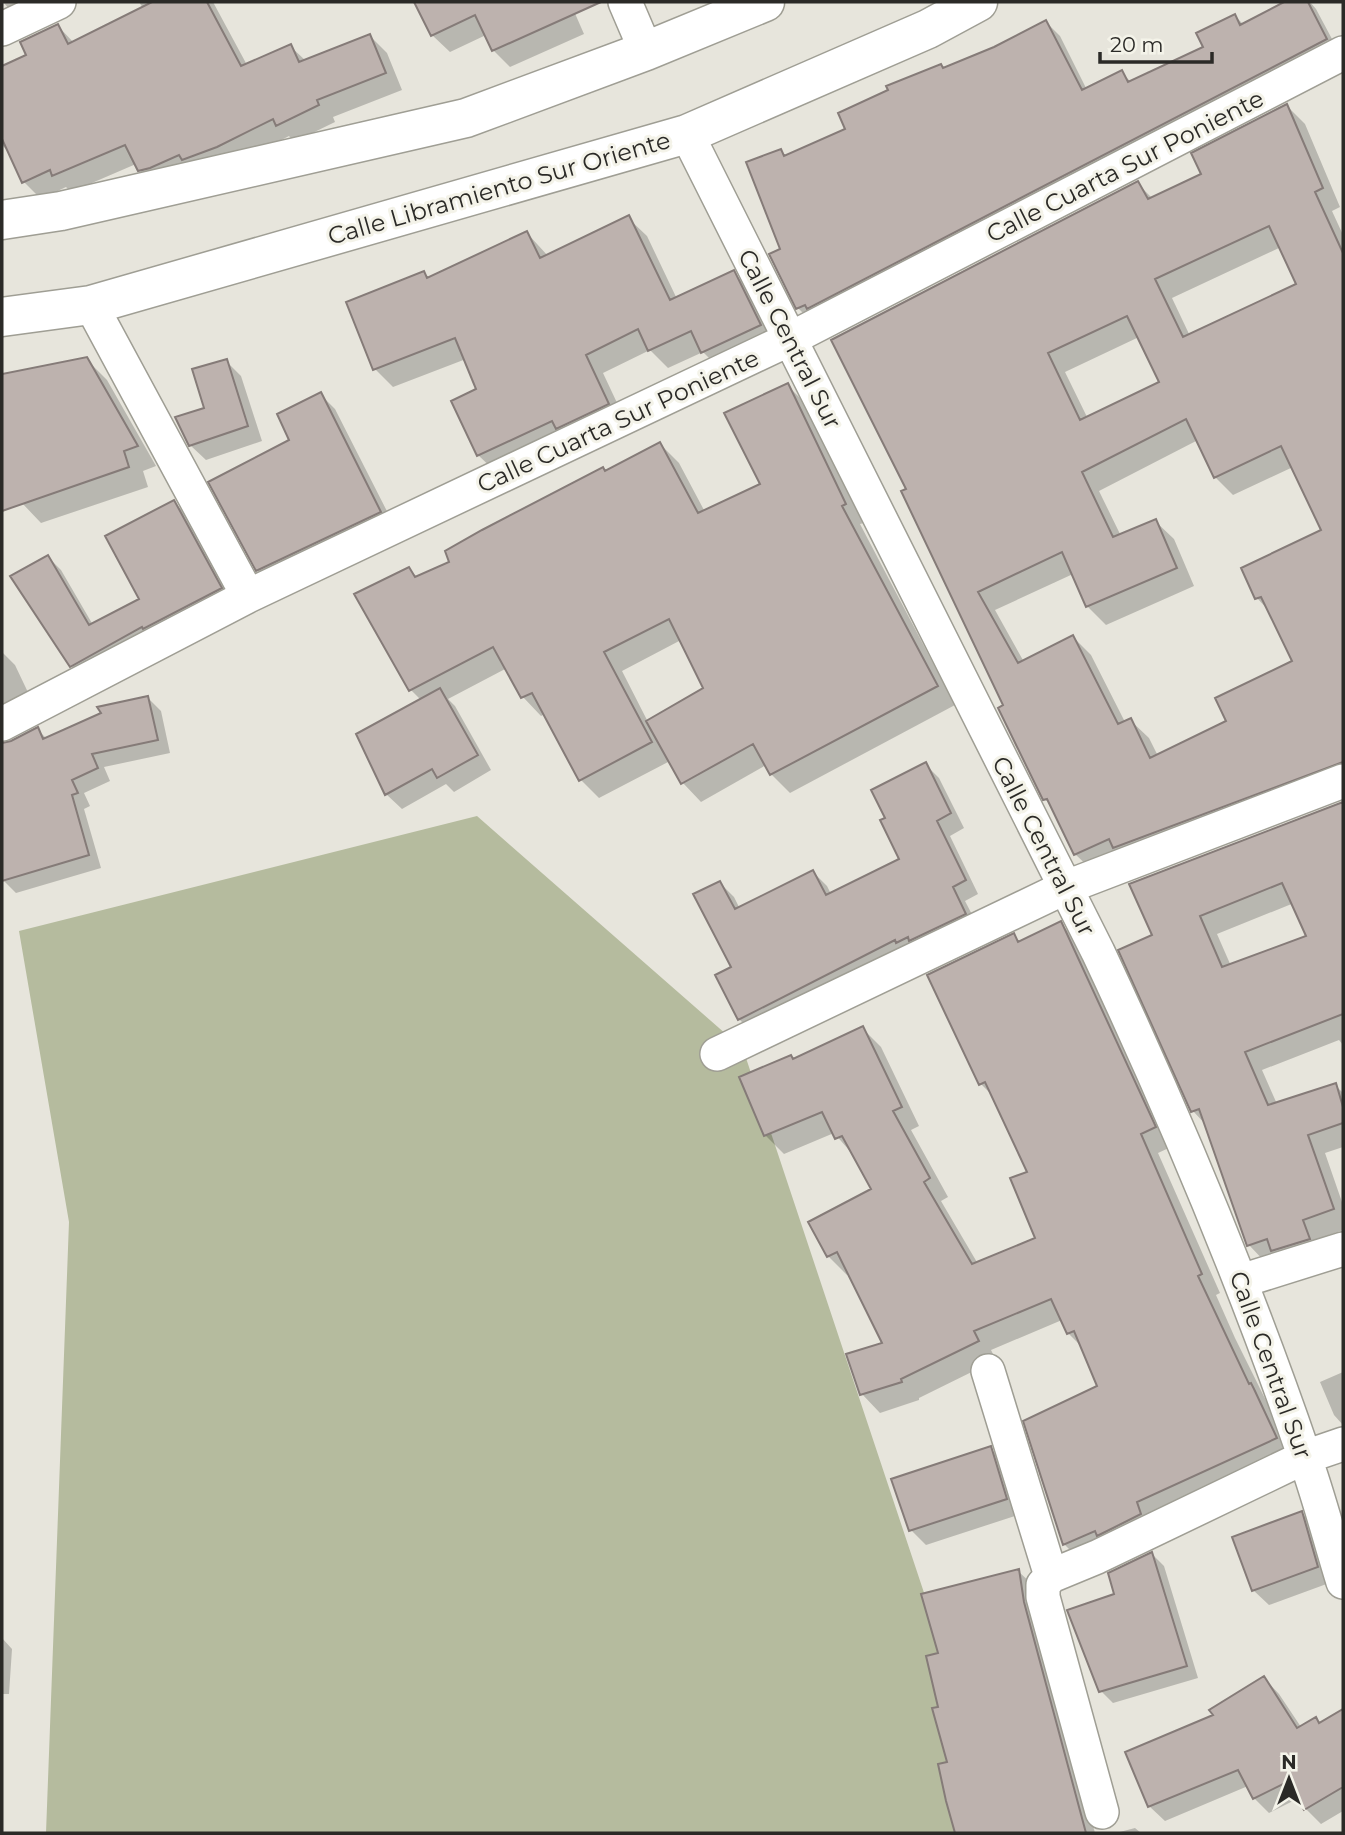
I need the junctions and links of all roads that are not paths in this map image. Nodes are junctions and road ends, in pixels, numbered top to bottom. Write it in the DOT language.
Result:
graph roads {
  1 [pos="59,2"];
  2 [pos="625,2"];
  3 [pos="765,2"];
  4 [pos="978,2"];
  5 [pos="2,29"];
  6 [pos="646,51"];
  7 [pos="1343,53"];
  8 [pos="687,134"];
  9 [pos="2,220"];
  10 [pos="90,305"];
  11 [pos="2,317"];
  12 [pos="790,339"];
  13 [pos="248,596"];
  14 [pos="2,724"];
  15 [pos="1343,781"];
  16 [pos="1064,888"];
  17 [pos="717,1054"];
  18 [pos="1343,1249"];
  19 [pos="1241,1281"];
  20 [pos="988,1371"];
  21 [pos="1343,1444"];
  22 [pos="1305,1457"];
  23 [pos="1051,1576"];
  24 [pos="1343,1582"];
  25 [pos="1102,1812"];
  1 -- 5 [label="street"];
  2 -- 6 [label="street"];
  3 -- 6 [label="main road"];
  4 -- 8 [label="main road, Calle Libramiento Sur Oriente"];
  6 -- 9 [label="main road"];
  7 -- 12 [label="street, Calle Cuarta Sur Poniente"];
  8 -- 10 [label="main road, Calle Libramiento Sur Oriente"];
  8 -- 12 [label="street, Calle Central Sur"];
  10 -- 11 [label="main road, Calle Libramiento Sur Oriente"];
  10 -- 13 [label="street"];
  12 -- 13 [label="street, Calle Cuarta Sur Poniente"];
  12 -- 16 [label="street, Calle Central Sur"];
  13 -- 14 [label="street, Calle Cuarta Sur Poniente"];
  15 -- 16 [label="street"];
  16 -- 17 [label="street"];
  16 -- 19 [label="street, Calle Central Sur"];
  18 -- 19 [label="street"];
  19 -- 22 [label="street, Calle Central Sur"];
  20 -- 23 [label="street"];
  21 -- 22 [label="street"];
  22 -- 23 [label="street"];
  22 -- 24 [label="street, Calle Central Sur"];
  23 -- 25 [label="street"];
}
